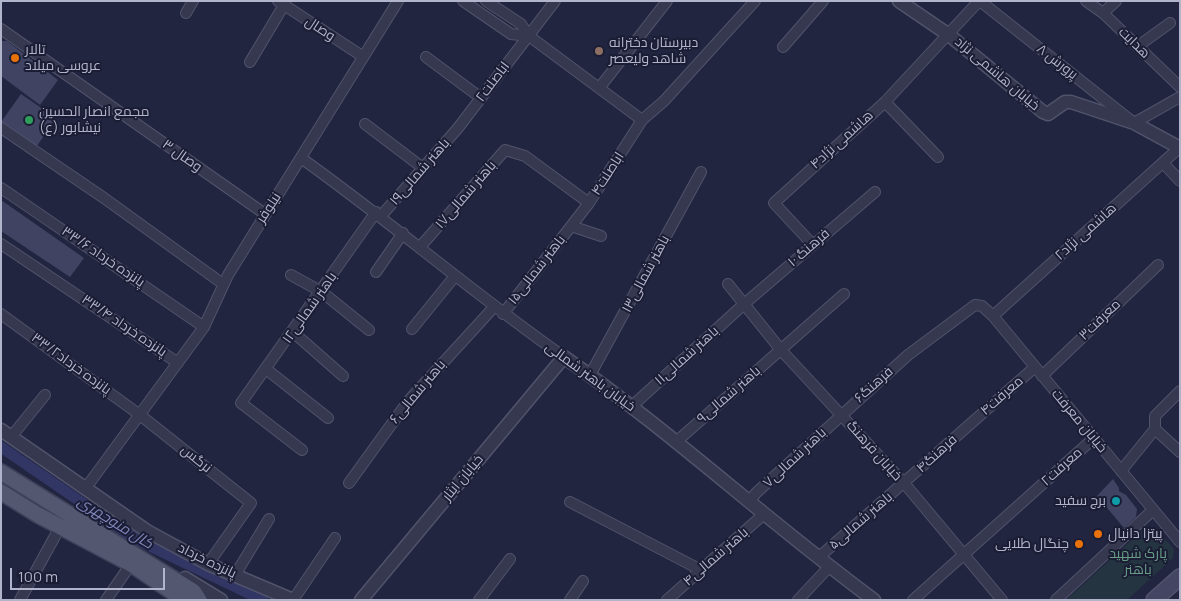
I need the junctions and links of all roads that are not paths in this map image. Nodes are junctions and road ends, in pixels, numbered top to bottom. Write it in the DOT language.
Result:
graph roads {
  1 [pos="193,1"];
  2 [pos="390,1"];
  3 [pos="398,1"];
  4 [pos="463,1"];
  5 [pos="486,1"];
  6 [pos="555,1"];
  7 [pos="667,1"];
  8 [pos="755,1"];
  9 [pos="823,1"];
  10 [pos="899,1"];
  11 [pos="980,1"];
  12 [pos="1086,1"];
  13 [pos="1116,1"];
  14 [pos="281,3"];
  15 [pos="390,12"];
  16 [pos="186,13"];
  17 [pos="1103,13"];
  18 [pos="1170,23"];
  19 [pos="1,29"];
  20 [pos="949,35"];
  21 [pos="529,36"];
  22 [pos="1138,46"];
  23 [pos="783,47"];
  24 [pos="362,56"];
  25 [pos="426,56"];
  26 [pos="250,62"];
  27 [pos="600,87"];
  28 [pos="1180,87"];
  29 [pos="1180,97"];
  30 [pos="482,98"];
  31 [pos="885,102"];
  32 [pos="642,120"];
  33 [pos="1134,123"];
  34 [pos="365,124"];
  35 [pos="1,128"];
  36 [pos="458,128"];
  37 [pos="1180,148"];
  38 [pos="938,157"];
  39 [pos="302,158"];
  40 [pos="1162,163"];
  41 [pos="424,168"];
  42 [pos="701,172"];
  43 [pos="1180,181"];
  44 [pos="1,188"];
  45 [pos="875,192"];
  46 [pos="589,202"];
  47 [pos="265,214"];
  48 [pos="379,214"];
  49 [pos="571,226"];
  50 [pos="403,233"];
  51 [pos="601,236"];
  52 [pos="1,244"];
  53 [pos="813,245"];
  54 [pos="420,247"];
  55 [pos="1158,265"];
  56 [pos="376,272"];
  57 [pos="290,275"];
  58 [pos="456,276"];
  59 [pos="223,284"];
  60 [pos="728,284"];
  61 [pos="322,292"];
  62 [pos="844,294"];
  63 [pos="743,305"];
  64 [pos="974,305"];
  65 [pos="494,307"];
  66 [pos="1,314"];
  67 [pos="503,314"];
  68 [pos="993,316"];
  69 [pos="204,327"];
  70 [pos="412,329"];
  71 [pos="369,330"];
  72 [pos="292,332"];
  73 [pos="781,350"];
  74 [pos="564,357"];
  75 [pos="178,363"];
  76 [pos="1035,367"];
  77 [pos="266,369"];
  78 [pos="590,375"];
  79 [pos="343,376"];
  80 [pos="1042,376"];
  81 [pos="1180,391"];
  82 [pos="46,395"];
  83 [pos="631,407"];
  84 [pos="140,415"];
  85 [pos="841,415"];
  86 [pos="328,418"];
  87 [pos="969,425"];
  88 [pos="1156,429"];
  89 [pos="6,433"];
  90 [pos="1094,438"];
  91 [pos="676,441"];
  92 [pos="302,450"];
  93 [pos="1180,452"];
  94 [pos="1121,471"];
  95 [pos="1,472"];
  96 [pos="349,483"];
  97 [pos="904,483"];
  98 [pos="85,489"];
  99 [pos="1,492"];
  100 [pos="570,502"];
  101 [pos="749,502"];
  102 [pos="1153,510"];
  103 [pos="764,514"];
  104 [pos="269,519"];
  105 [pos="60,527"];
  106 [pos="335,538"];
  107 [pos="1180,542"];
  108 [pos="965,554"];
  109 [pos="818,558"];
  110 [pos="510,559"];
  111 [pos="131,564"];
  112 [pos="149,564"];
  113 [pos="208,564"];
  114 [pos="830,567"];
  115 [pos="701,570"];
  116 [pos="235,575"];
  117 [pos="1180,577"];
  118 [pos="583,580"];
  119 [pos="20,600"];
  120 [pos="106,600"];
  121 [pos="184,600"];
  122 [pos="200,600"];
  123 [pos="221,600"];
  124 [pos="293,600"];
  125 [pos="361,600"];
  126 [pos="479,600"];
  127 [pos="570,600"];
  128 [pos="667,600"];
  129 [pos="798,600"];
  130 [pos="874,600"];
  131 [pos="913,600"];
  132 [pos="1002,600"];
  133 [pos="1056,600"];
  134 [pos="1154,600"];
  1 -- 16 [label="street"];
  2 -- 15 [label="street"];
  3 -- 15 [label="street, نیلوفر"];
  4 -- 21 [label="street"];
  5 -- 21 [label="street"];
  6 -- 21 [label="street, اباصلت۲"];
  7 -- 27 [label="street"];
  8 -- 32 [label="street, اباصلت۴"];
  9 -- 23 [label="street"];
  10 -- 20 [label="street, خیابان هاشمی نژاد"];
  11 -- 20 [label="street, هاشمی نژاد۴"];
  11 -- 33 [label="street, پرورش ۸"];
  12 -- 17 [label="street, هدایت"];
  13 -- 17 [label="street"];
  14 -- 24 [label="street, وصال"];
  14 -- 26 [label="street"];
  15 -- 24 [label="street, نیلوفر"];
  17 -- 22 [label="street, هدایت"];
  18 -- 22 [label="street"];
  19 -- 47 [label="street, وصال ۳"];
  20 -- 31 [label="street, هاشمی نژاد۴"];
  20 -- 33 [label="street, خیابان هاشمی نژاد"];
  21 -- 27 [label="street"];
  21 -- 30 [label="street, اباصلت۲"];
  22 -- 28 [label="street, هدایت"];
  24 -- 39 [label="street, نیلوفر"];
  25 -- 30 [label="street"];
  27 -- 32 [label="street"];
  29 -- 33 [label="street"];
  30 -- 36 [label="street, اباصلت۲"];
  31 -- 38 [label="street"];
  31 -- 53 [label="street, هاشمی نژاد۴"];
  32 -- 46 [label="street, اباصلت۴"];
  33 -- 37 [label="street, خیابان هاشمی نژاد"];
  34 -- 41 [label="street"];
  35 -- 59 [label="street"];
  36 -- 41 [label="street, باهنر شمالی۱۹"];
  37 -- 40 [label="street, هاشمی نژاد۲"];
  39 -- 47 [label="street, نیلوفر"];
  39 -- 48 [label="street, خیابان باهنر شمالی"];
  40 -- 43 [label="street"];
  40 -- 68 [label="street, هاشمی نژاد۲"];
  41 -- 48 [label="street, باهنر شمالی۱۹"];
  42 -- 78 [label="street, باهنر شمالی۱۳"];
  44 -- 69 [label="street, پانزده خرداد ۳۳/۶"];
  45 -- 53 [label="street, فرهنگ ۱۰"];
  46 -- 49 [label="street, اباصلت۴"];
  46 -- 54 [label="street, باهنر شمالی۱۷"];
  47 -- 59 [label="street, نیلوفر"];
  48 -- 50 [label="street, خیابان باهنر شمالی"];
  48 -- 61 [label="street, باهنر شمالی۱۲"];
  49 -- 51 [label="street"];
  49 -- 67 [label="street, باهنر شمالی۱۵"];
  50 -- 54 [label="street, خیابان باهنر شمالی"];
  50 -- 56 [label="street"];
  52 -- 75 [label="street, پانزده خرداد ۳۳/۴"];
  53 -- 63 [label="street, فرهنگ ۱۰"];
  54 -- 58 [label="street, خیابان باهنر شمالی"];
  55 -- 80 [label="street, معرفت۳"];
  57 -- 61 [label="street"];
  58 -- 65 [label="street, خیابان باهنر شمالی"];
  58 -- 70 [label="street"];
  59 -- 69 [label="street, نیلوفر"];
  60 -- 63 [label="street, خیابان فرهنگ"];
  61 -- 71 [label="street"];
  61 -- 72 [label="street, باهنر شمالی۱۲"];
  62 -- 73 [label="street, باهنر شمالی۹"];
  63 -- 73 [label="street, خیابان فرهنگ"];
  63 -- 83 [label="street, باهنر شمالی۱۱"];
  64 -- 68 [label="street, خیابان معرفت"];
  64 -- 85 [label="street, فرهنگ۶"];
  65 -- 67 [label="street, خیابان باهنر شمالی"];
  65 -- 96 [label="street, باهنر شمالی۶"];
  66 -- 84 [label="street, پانزده خرداد۳۳/۲"];
  67 -- 74 [label="street, خیابان باهنر شمالی"];
  68 -- 76 [label="street, خیابان معرفت"];
  69 -- 75 [label="street, نیلوفر"];
  72 -- 77 [label="street, باهنر شمالی۱۲"];
  72 -- 79 [label="street"];
  73 -- 85 [label="street, خیابان فرهنگ"];
  73 -- 91 [label="street, باهنر شمالی۹"];
  74 -- 78 [label="street, خیابان باهنر شمالی"];
  74 -- 125 [label="street, خیابان ایثار"];
  75 -- 84 [label="street, نیلوفر"];
  76 -- 80 [label="street, خیابان معرفت"];
  76 -- 87 [label="street, معرفت۴"];
  77 -- 86 [label="street"];
  77 -- 92 [label="street, باهنر شمالی۱۲"];
  78 -- 83 [label="street, خیابان باهنر شمالی"];
  80 -- 90 [label="street, خیابان معرفت"];
  81 -- 88 [label="street"];
  82 -- 89 [label="street"];
  83 -- 91 [label="street, خیابان باهنر شمالی"];
  84 -- 98 [label="street, نیلوفر"];
  84 -- 113 [label="street, نرگس"];
  85 -- 97 [label="street, خیابان فرهنگ"];
  85 -- 101 [label="street, باهنر شمالی۷"];
  87 -- 97 [label="street, فرهنگ۴"];
  88 -- 93 [label="street"];
  88 -- 94 [label="street"];
  89 -- 98 [label="street, پانزده خرداد"];
  90 -- 94 [label="street, خیابان معرفت"];
  90 -- 108 [label="street, معرفت۲"];
  91 -- 101 [label="street, خیابان باهنر شمالی"];
  94 -- 102 [label="street, خیابان معرفت"];
  95 -- 112 [label="main road"];
  97 -- 108 [label="street, خیابان فرهنگ"];
  97 -- 109 [label="street, باهنر شمالی۵"];
  98 -- 113 [label="street, پانزده خرداد"];
  99 -- 105 [label="main road"];
  100 -- 115 [label="street"];
  101 -- 103 [label="street, خیابان باهنر شمالی"];
  102 -- 107 [label="street, خیابان معرفت"];
  102 -- 133 [label="street"];
  103 -- 109 [label="street, خیابان باهنر شمالی"];
  103 -- 115 [label="street, باهنر شمالی۴"];
  104 -- 116 [label="street"];
  105 -- 111 [label="main road"];
  105 -- 119 [label="street"];
  106 -- 124 [label="street"];
  108 -- 131 [label="street, معرفت۲"];
  108 -- 132 [label="street, خیابان فرهنگ"];
  109 -- 114 [label="street, خیابان باهنر شمالی"];
  110 -- 126 [label="street"];
  111 -- 120 [label="street"];
  111 -- 121 [label="main road"];
  112 -- 122 [label="main road"];
  112 -- 123 [label="street"];
  113 -- 116 [label="street, پانزده خرداد"];
  114 -- 129 [label="street"];
  114 -- 130 [label="street, خیابان باهنر شمالی"];
  115 -- 128 [label="street, باهنر شمالی۴"];
  116 -- 124 [label="street, پانزده خرداد"];
  117 -- 134 [label="main road"];
  118 -- 127 [label="street"];
}
